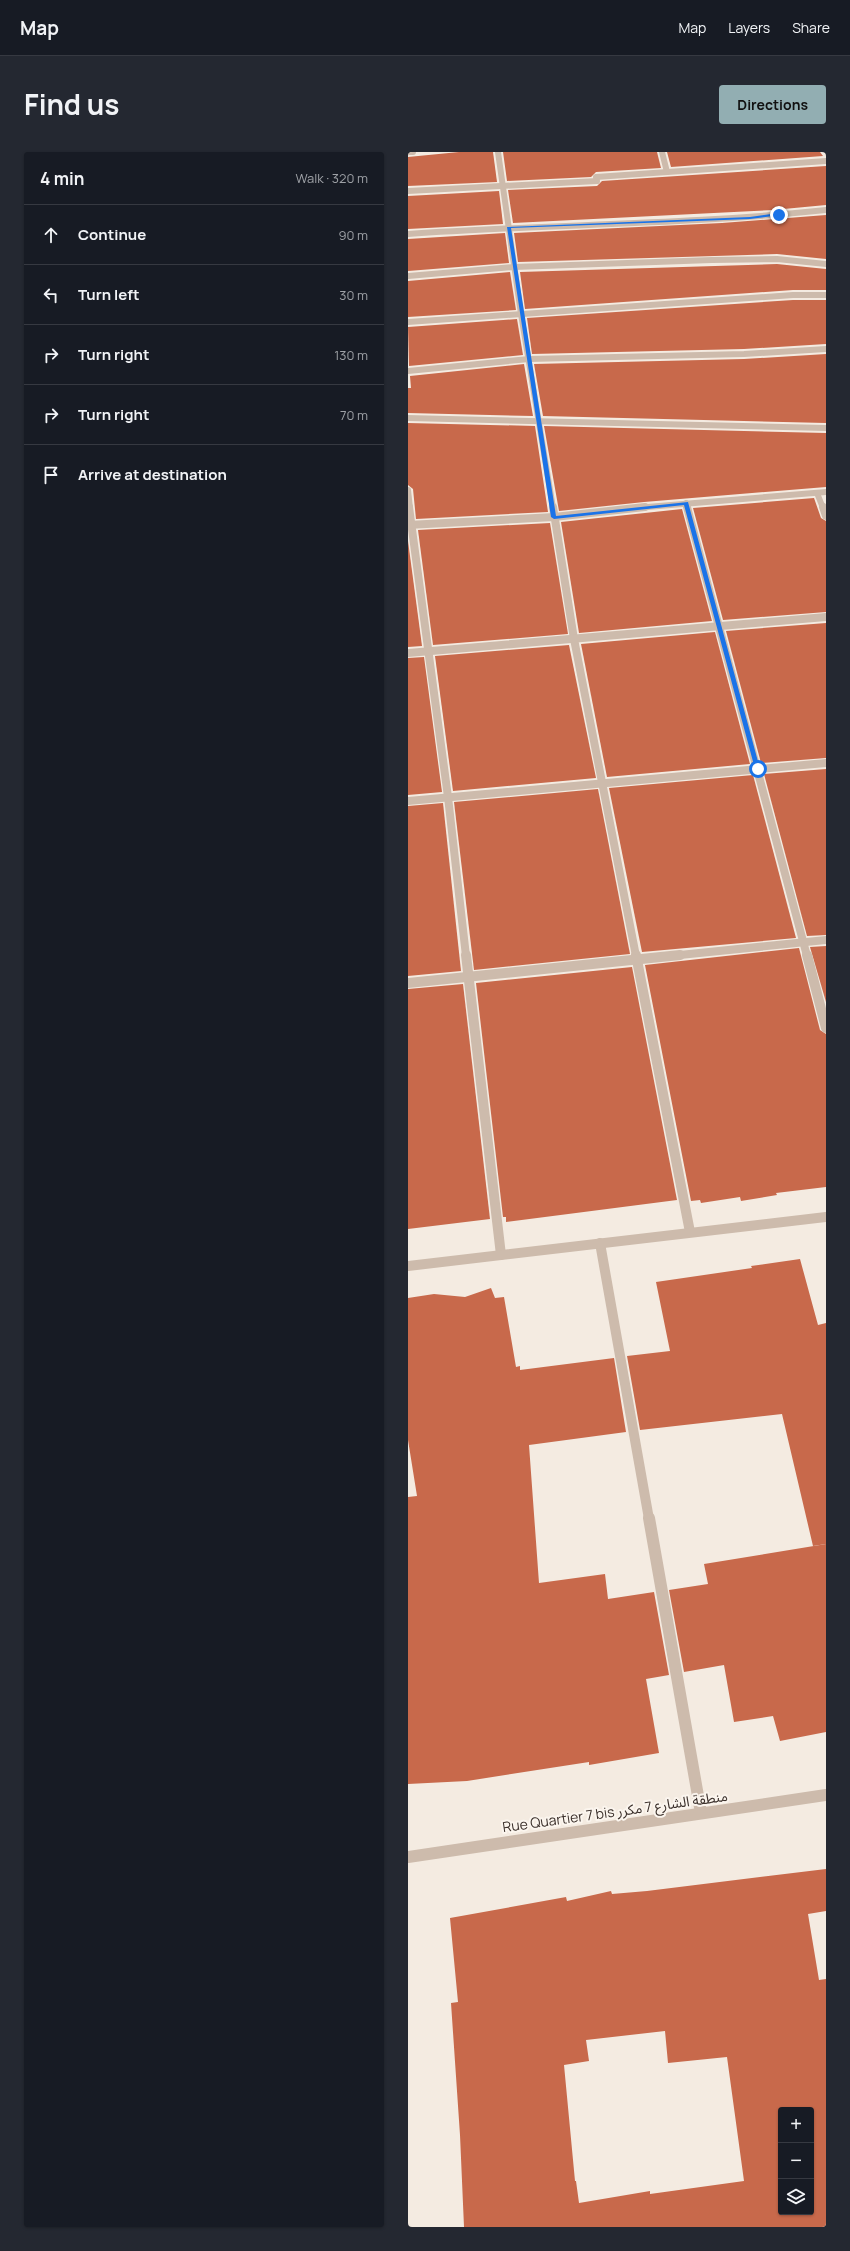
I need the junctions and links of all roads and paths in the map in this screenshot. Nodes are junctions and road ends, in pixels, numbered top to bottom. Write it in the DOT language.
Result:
graph roads {
  1 [pos="408,152"];
  2 [pos="413,152"];
  3 [pos="498,152"];
  4 [pos="662,152"];
  5 [pos="826,161"];
  6 [pos="667,172"];
  7 [pos="503,187"];
  8 [pos="408,191"];
  9 [pos="826,210"];
  10 [pos="508,227"];
  11 [pos="408,234"];
  12 [pos="826,264"];
  13 [pos="514,267"];
  14 [pos="408,276"];
  15 [pos="826,295"];
  16 [pos="521,314"];
  17 [pos="408,322"];
  18 [pos="826,350"];
  19 [pos="529,359"];
  20 [pos="408,371"];
  21 [pos="408,418"];
  22 [pos="540,423"];
  23 [pos="826,428"];
  24 [pos="408,490"];
  25 [pos="826,492"];
  26 [pos="817,493"];
  27 [pos="686,503"];
  28 [pos="826,516"];
  29 [pos="554,517"];
  30 [pos="409,525"];
  31 [pos="826,617"];
  32 [pos="718,626"];
  33 [pos="574,639"];
  34 [pos="429,651"];
  35 [pos="408,653"];
  36 [pos="826,763"];
  37 [pos="758,769"];
  38 [pos="604,783"];
  39 [pos="448,798"];
  40 [pos="408,801"];
  41 [pos="826,940"];
  42 [pos="803,942"];
  43 [pos="637,959"];
  44 [pos="468,976"];
  45 [pos="408,983"];
  46 [pos="826,1028"];
  47 [pos="826,1217"];
  48 [pos="690,1232"];
  49 [pos="600,1243"];
  50 [pos="501,1255"];
  51 [pos="408,1266"];
  52 [pos="826,1795"];
  53 [pos="701,1813"];
  54 [pos="408,1856"];
  1 -- 2 [label="street"];
  3 -- 7 [label="street"];
  4 -- 6 [label="street"];
  5 -- 6 [label="street"];
  6 -- 7 [label="street"];
  7 -- 8 [label="street"];
  7 -- 10 [label="street"];
  9 -- 10 [label="street"];
  10 -- 11 [label="street"];
  10 -- 13 [label="street"];
  12 -- 13 [label="street"];
  13 -- 14 [label="street"];
  13 -- 16 [label="street"];
  15 -- 16 [label="street"];
  16 -- 17 [label="street"];
  16 -- 19 [label="street"];
  18 -- 19 [label="street"];
  19 -- 20 [label="street"];
  19 -- 22 [label="street"];
  21 -- 22 [label="street"];
  22 -- 23 [label="street"];
  22 -- 29 [label="street"];
  24 -- 30 [label="street"];
  25 -- 26 [label="street"];
  26 -- 27 [label="street"];
  26 -- 28 [label="street"];
  27 -- 29 [label="street"];
  27 -- 32 [label="street"];
  29 -- 30 [label="street"];
  29 -- 33 [label="street"];
  30 -- 34 [label="street"];
  31 -- 32 [label="street"];
  32 -- 33 [label="street"];
  32 -- 37 [label="street"];
  33 -- 34 [label="street"];
  33 -- 38 [label="street"];
  34 -- 35 [label="street"];
  34 -- 39 [label="street"];
  36 -- 37 [label="street"];
  37 -- 38 [label="street"];
  37 -- 42 [label="street"];
  38 -- 39 [label="street"];
  38 -- 43 [label="street"];
  39 -- 40 [label="street"];
  39 -- 44 [label="street"];
  41 -- 42 [label="street"];
  42 -- 43 [label="street"];
  42 -- 46 [label="street"];
  43 -- 44 [label="street"];
  43 -- 48 [label="street"];
  44 -- 45 [label="street"];
  44 -- 50 [label="street"];
  47 -- 48 [label="street"];
  48 -- 49 [label="street"];
  49 -- 50 [label="street"];
  49 -- 53 [label="street"];
  50 -- 51 [label="street"];
  52 -- 53 [label="street, Rue Quartier 7 bis منطقة الشارع 7 مكرر"];
  53 -- 54 [label="street, Rue Quartier 7 bis منطقة الشارع 7 مكرر"];
}
